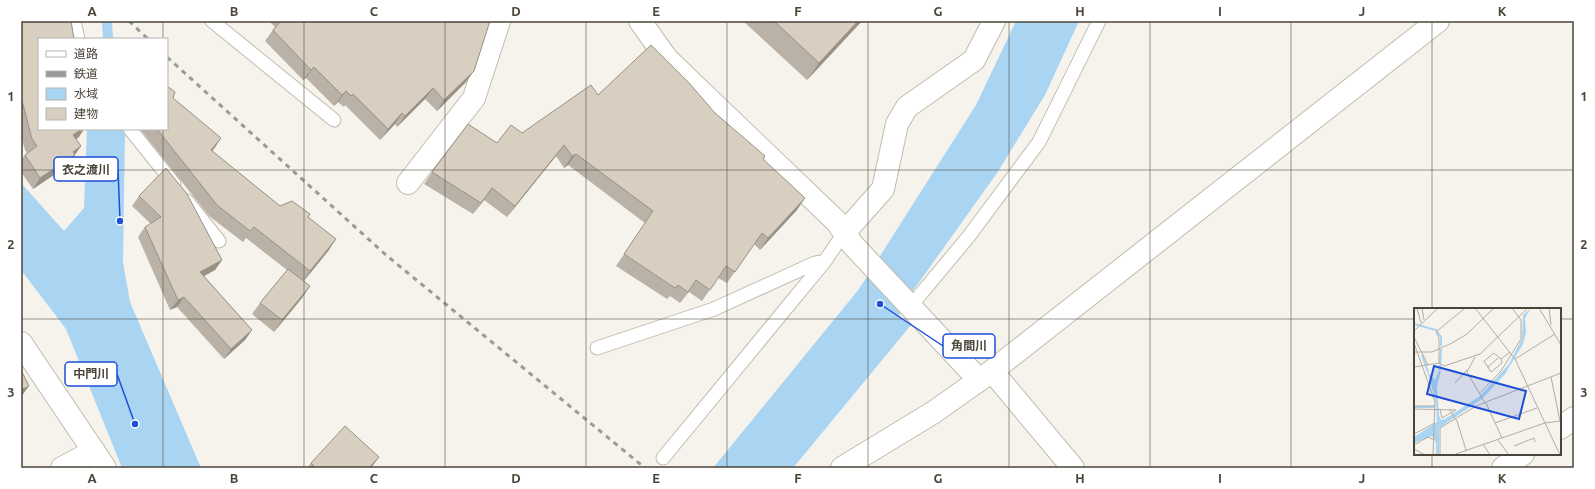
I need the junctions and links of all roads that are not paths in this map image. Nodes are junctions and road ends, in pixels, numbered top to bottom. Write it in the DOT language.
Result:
graph roads {
  1 [pos="74,21"];
  2 [pos="212,21"];
  3 [pos="499,21"];
  4 [pos="640,21"];
  5 [pos="994,21"];
  6 [pos="1099,21"];
  7 [pos="1438,21"];
  8 [pos="78,38"];
  9 [pos="334,120"];
  10 [pos="131,130"];
  11 [pos="408,183"];
  12 [pos="848,238"];
  13 [pos="219,242"];
  14 [pos="825,261"];
  15 [pos="908,304"];
  16 [pos="21,342"];
  17 [pos="597,348"];
  18 [pos="985,375"];
  19 [pos="1574,418"];
  20 [pos="1561,427"];
  21 [pos="1522,455"];
  22 [pos="663,458"];
  23 [pos="100,460"];
  24 [pos="62,468"];
  25 [pos="842,468"];
  26 [pos="1073,468"];
  27 [pos="1503,468"];
  1 -- 8 [label="lane"];
  2 -- 9 [label="lane"];
  3 -- 11 [label="street"];
  4 -- 12 [label="street"];
  5 -- 12 [label="street"];
  6 -- 15 [label="lane"];
  7 -- 18 [label="street"];
  10 -- 13 [label="lane"];
  12 -- 14 [label="lane"];
  12 -- 15 [label="street"];
  14 -- 17 [label="lane"];
  14 -- 22 [label="lane"];
  15 -- 18 [label="street"];
  16 -- 23 [label="street"];
  18 -- 25 [label="street"];
  18 -- 26 [label="street"];
  19 -- 20 [label="street"];
  21 -- 27 [label="street"];
  23 -- 24 [label="street"];
}
